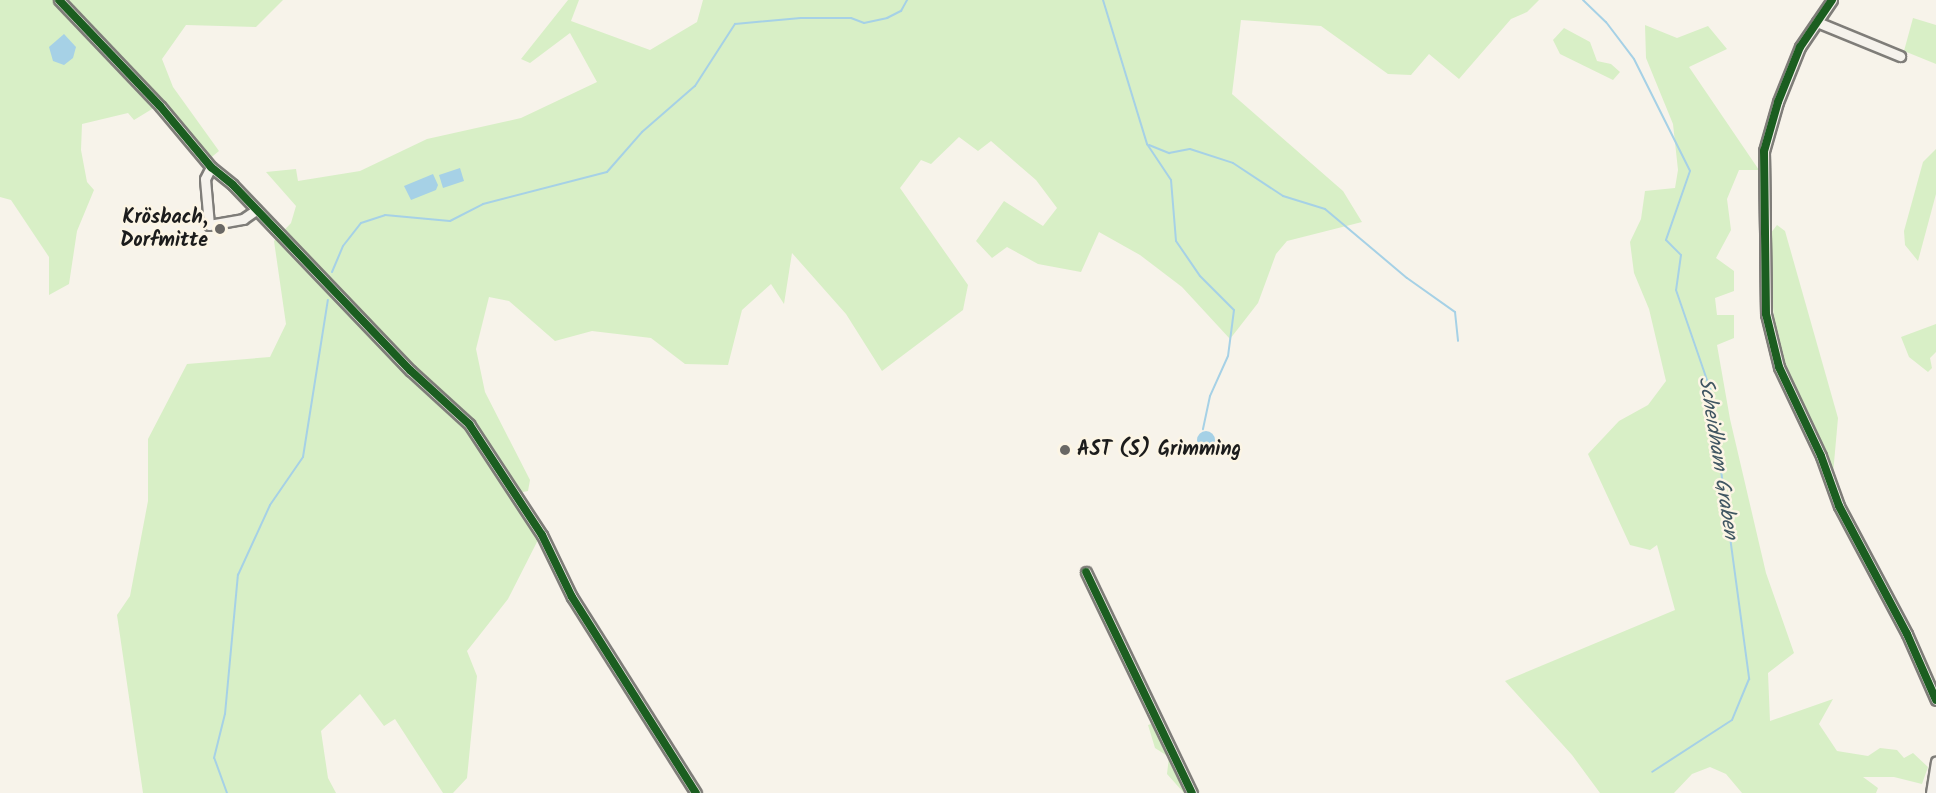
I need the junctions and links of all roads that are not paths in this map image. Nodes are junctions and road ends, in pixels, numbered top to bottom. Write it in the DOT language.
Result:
graph roads {
  1 [pos="59,0"];
  2 [pos="1832,0"];
  3 [pos="1817,22"];
  4 [pos="1900,56"];
  5 [pos="212,167"];
  6 [pos="256,210"];
  7 [pos="1086,572"];
  8 [pos="1936,700"];
  9 [pos="1936,761"];
  10 [pos="696,793"];
  11 [pos="1192,793"];
  12 [pos="1931,793"];
  1 -- 5 [label="street"];
  2 -- 3 [label="street"];
  3 -- 4 [label="street"];
  3 -- 8 [label="street"];
  5 -- 6 [label="street"];
  5 -- 6 [label="street"];
  6 -- 10 [label="street"];
  7 -- 11 [label="street"];
  9 -- 12 [label="street"];
}
